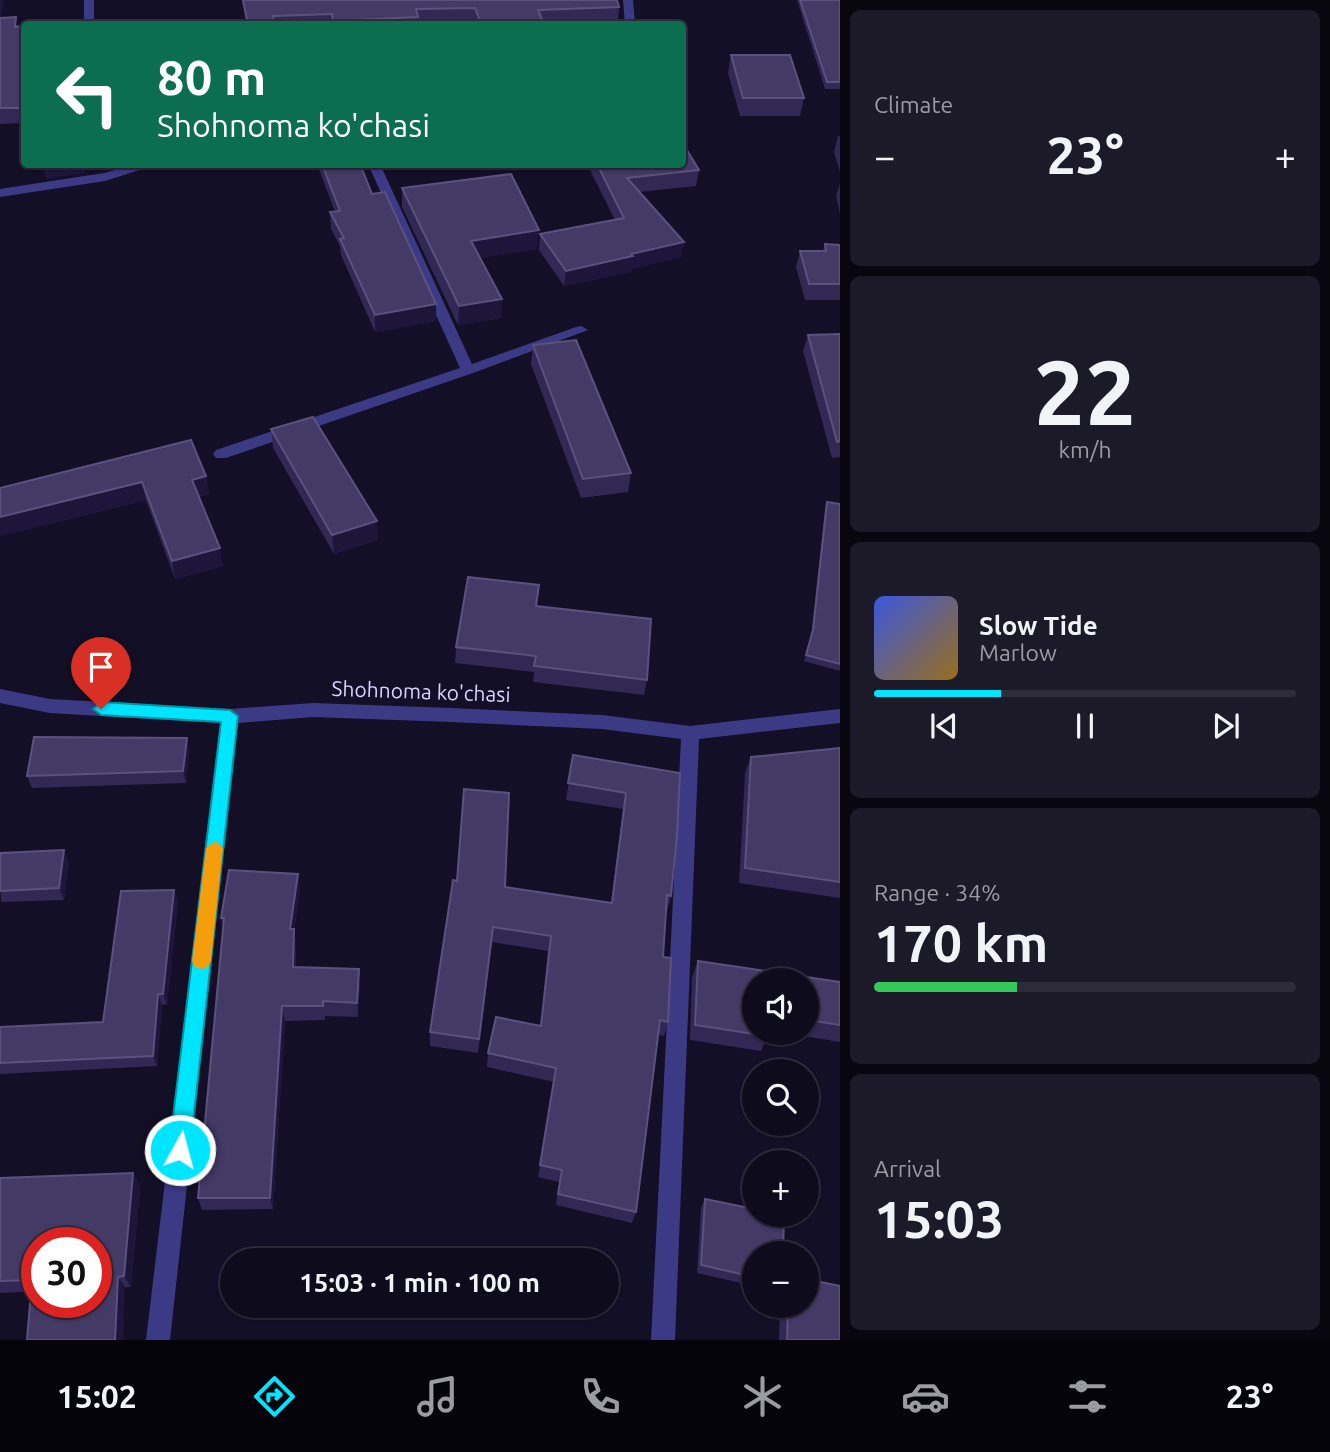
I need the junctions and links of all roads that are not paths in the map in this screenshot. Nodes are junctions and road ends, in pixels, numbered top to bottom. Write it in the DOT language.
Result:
graph roads {
  1 [pos="89,0"];
  2 [pos="628,0"];
  3 [pos="89,21"];
  4 [pos="631,21"];
  5 [pos="138,168"];
  6 [pos="376,168"];
  7 [pos="0,193"];
  8 [pos="581,330"];
  9 [pos="468,370"];
  10 [pos="221,454"];
  11 [pos="0,696"];
  12 [pos="230,716"];
  13 [pos="840,716"];
  14 [pos="690,733"];
  15 [pos="158,1340"];
  16 [pos="663,1340"];
  1 -- 3 [label="street"];
  2 -- 4 [label="street"];
  5 -- 7 [label="street"];
  6 -- 9 [label="street"];
  8 -- 9 [label="street"];
  9 -- 10 [label="street"];
  11 -- 12 [label="street, Shohnoma ko'chasi"];
  12 -- 14 [label="street, Shohnoma ko'chasi"];
  12 -- 15 [label="street"];
  13 -- 14 [label="street, Shohnoma ko'chasi"];
  14 -- 16 [label="street"];
}
